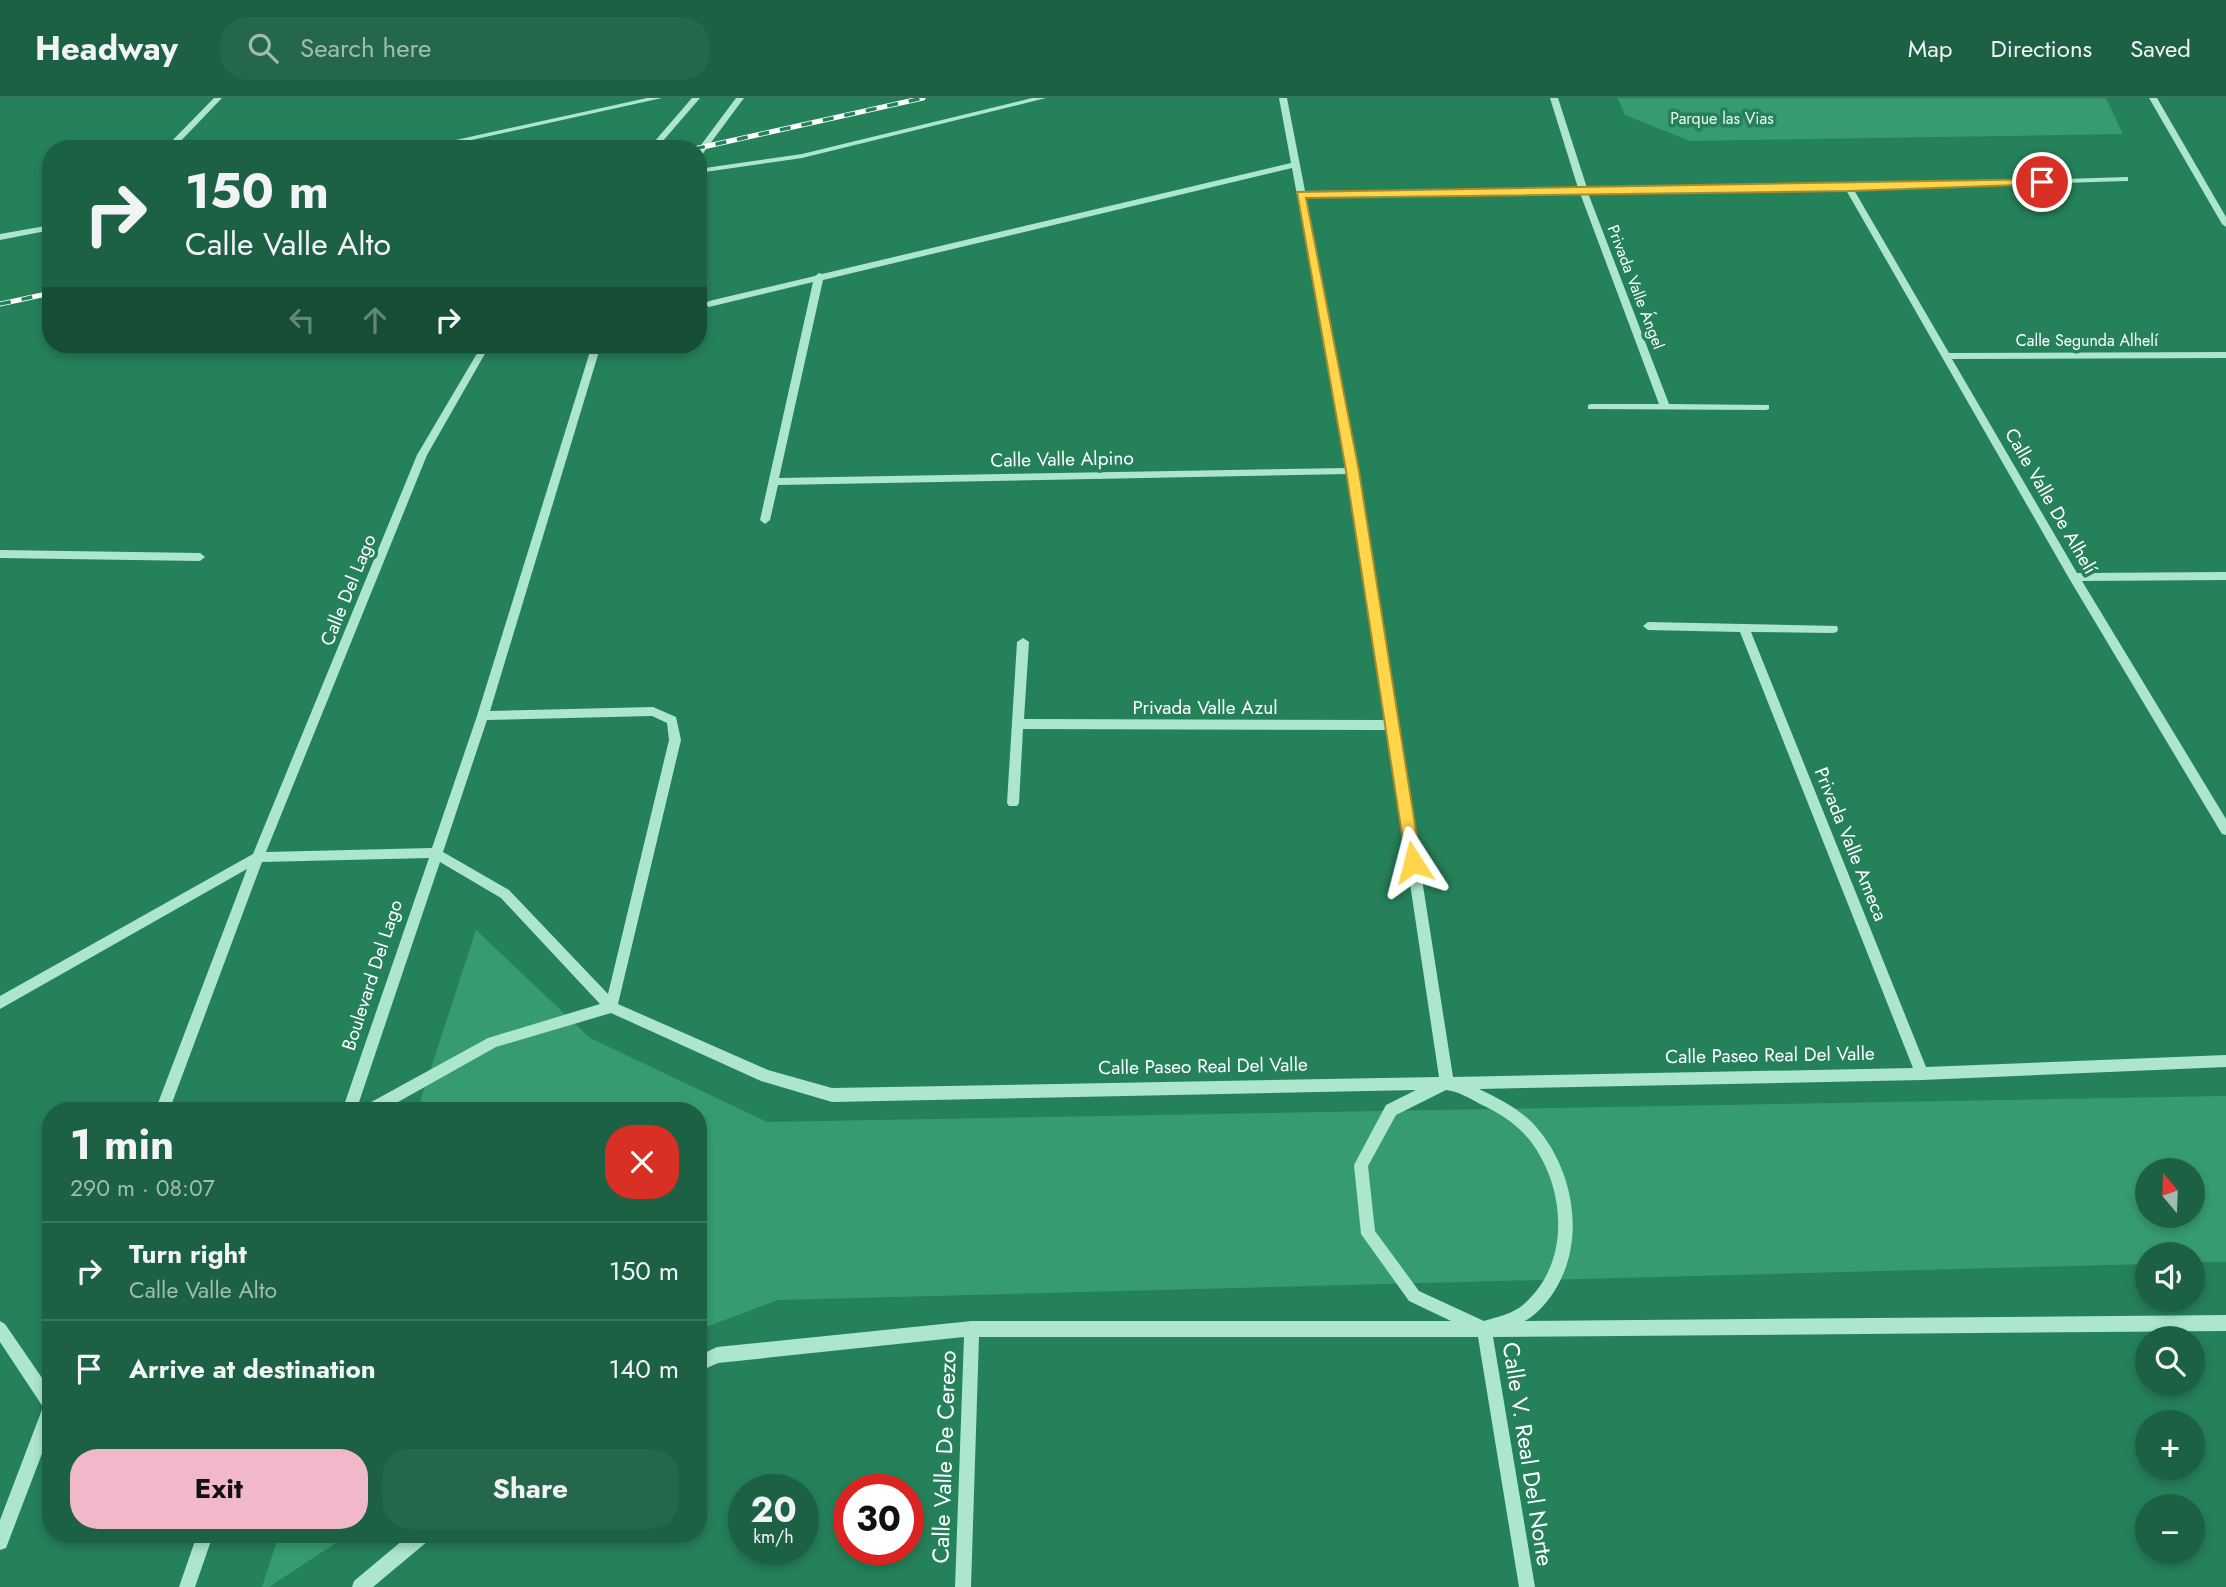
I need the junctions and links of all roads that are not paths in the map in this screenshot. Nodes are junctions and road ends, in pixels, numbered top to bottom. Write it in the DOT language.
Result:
graph roads {
  1 [pos="218,98"];
  2 [pos="658,98"];
  3 [pos="696,98"];
  4 [pos="740,98"];
  5 [pos="1042,98"];
  6 [pos="1283,98"];
  7 [pos="1554,98"];
  8 [pos="2153,98"];
  9 [pos="177,140"];
  10 [pos="461,140"];
  11 [pos="660,140"];
  12 [pos="707,143"];
  13 [pos="1295,165"];
  14 [pos="707,170"];
  15 [pos="2125,180"];
  16 [pos="1849,188"];
  17 [pos="1583,190"];
  18 [pos="1300,194"];
  19 [pos="2226,224"];
  20 [pos="42,229"];
  21 [pos="0,237"];
  22 [pos="819,276"];
  23 [pos="709,304"];
  24 [pos="481,354"];
  25 [pos="594,354"];
  26 [pos="2226,355"];
  27 [pos="1948,356"];
  28 [pos="1591,407"];
  29 [pos="1665,407"];
  30 [pos="1766,407"];
  31 [pos="1353,471"];
  32 [pos="773,482"];
  33 [pos="765,520"];
  34 [pos="0,554"];
  35 [pos="200,557"];
  36 [pos="2226,576"];
  37 [pos="2074,577"];
  38 [pos="1648,626"];
  39 [pos="1744,628"];
  40 [pos="1833,629"];
  41 [pos="1023,642"];
  42 [pos="483,716"];
  43 [pos="1018,724"];
  44 [pos="1392,724"];
  45 [pos="1013,803"];
  46 [pos="2226,830"];
  47 [pos="435,853"];
  48 [pos="258,857"];
  49 [pos="0,1003"];
  50 [pos="611,1007"];
  51 [pos="2226,1061"];
  52 [pos="1922,1074"];
  53 [pos="1447,1082"];
  54 [pos="165,1102"];
  55 [pos="352,1102"];
  56 [pos="385,1102"];
  57 [pos="2226,1323"];
  58 [pos="0,1329"];
  59 [pos="972,1329"];
  60 [pos="1484,1329"];
  61 [pos="707,1360"];
  62 [pos="42,1392"];
  63 [pos="42,1430"];
  64 [pos="0,1542"];
  65 [pos="202,1543"];
  66 [pos="412,1543"];
  67 [pos="187,1587"];
  68 [pos="360,1587"];
  69 [pos="963,1587"];
  70 [pos="1527,1587"];
  1 -- 9 [label="street"];
  2 -- 10 [label="street"];
  3 -- 11 [label="street"];
  4 -- 12 [label="street"];
  5 -- 14 [label="street"];
  6 -- 13 [label="street"];
  7 -- 17 [label="street, Privada Valle Ángel"];
  8 -- 19 [label="street"];
  13 -- 18 [label="street"];
  13 -- 22 [label="street"];
  15 -- 16 [label="street"];
  16 -- 17 [label="street"];
  16 -- 27 [label="street, Calle Valle De Alhelí"];
  17 -- 18 [label="street"];
  17 -- 29 [label="street, Privada Valle Ángel"];
  18 -- 31 [label="street"];
  20 -- 21 [label="street"];
  22 -- 23 [label="street"];
  22 -- 32 [label="street"];
  24 -- 48 [label="street, Calle Del Lago"];
  25 -- 42 [label="street"];
  26 -- 27 [label="street, Calle Segunda Alhelí"];
  27 -- 37 [label="street, Calle Valle De Alhelí"];
  28 -- 29 [label="street"];
  29 -- 30 [label="street"];
  31 -- 32 [label="street, Calle Valle Alpino"];
  31 -- 44 [label="street"];
  32 -- 33 [label="street"];
  34 -- 35 [label="street"];
  36 -- 37 [label="street"];
  37 -- 46 [label="street, Calle Valle De Alhelí"];
  38 -- 39 [label="street"];
  39 -- 40 [label="street"];
  39 -- 52 [label="street, Privada Valle Ameca"];
  41 -- 43 [label="street"];
  42 -- 47 [label="street"];
  42 -- 50 [label="street"];
  43 -- 44 [label="street, Privada Valle Azul"];
  43 -- 45 [label="street"];
  44 -- 53 [label="street"];
  47 -- 48 [label="street"];
  47 -- 50 [label="street, Calle Paseo Real Del Valle"];
  47 -- 55 [label="street, Boulevard Del Lago"];
  48 -- 49 [label="street"];
  48 -- 54 [label="street"];
  50 -- 53 [label="street, Calle Paseo Real Del Valle"];
  50 -- 56 [label="street"];
  51 -- 52 [label="street, Calle Paseo Real Del Valle"];
  52 -- 53 [label="street, Calle Paseo Real Del Valle"];
  53 -- 60 [label="street"];
  53 -- 60 [label="street"];
  57 -- 60 [label="street"];
  58 -- 62 [label="street"];
  59 -- 60 [label="street"];
  59 -- 61 [label="street"];
  59 -- 69 [label="street, Calle Valle De Cerezo"];
  60 -- 70 [label="street, Calle V. Real Del Norte"];
  63 -- 64 [label="street"];
  65 -- 67 [label="street"];
  66 -- 68 [label="street"];
}
